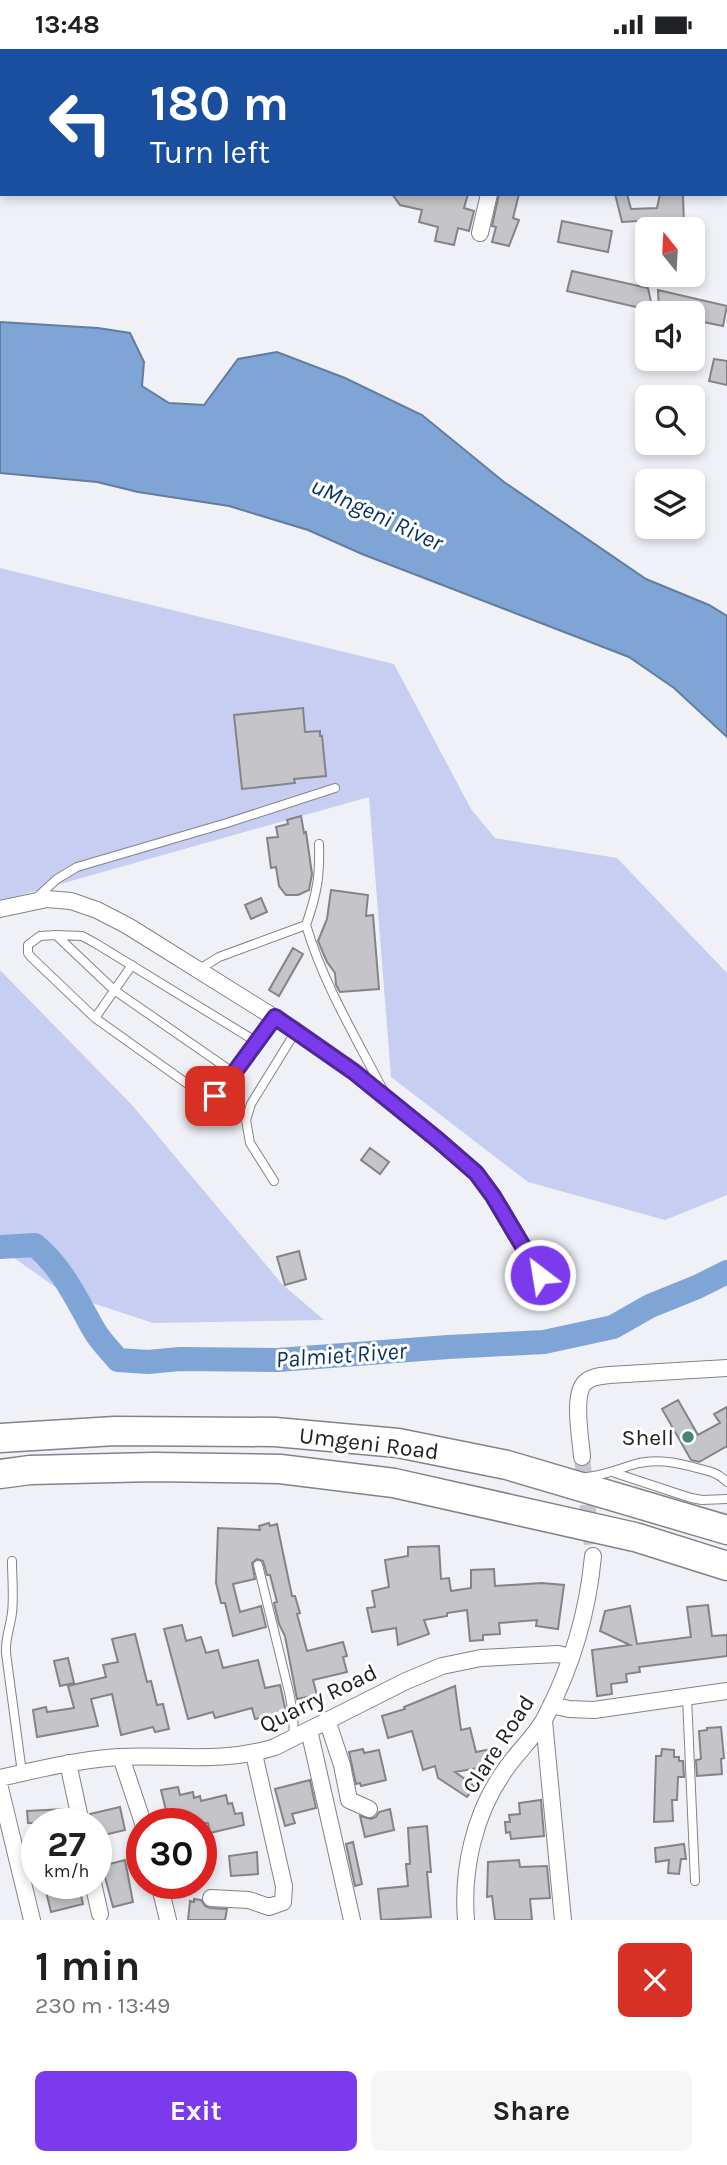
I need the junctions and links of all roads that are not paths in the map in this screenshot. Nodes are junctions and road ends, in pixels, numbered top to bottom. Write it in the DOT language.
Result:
graph roads {
  1 [pos="489,196"];
  2 [pos="480,233"];
  3 [pos="335,788"];
  4 [pos="319,844"];
  5 [pos="33,902"];
  6 [pos="0,909"];
  7 [pos="306,925"];
  8 [pos="56,935"];
  9 [pos="132,965"];
  10 [pos="198,970"];
  11 [pos="114,991"];
  12 [pos="275,1017"];
  13 [pos="96,1018"];
  14 [pos="296,1031"];
  15 [pos="257,1042"];
  16 [pos="234,1073"];
  17 [pos="388,1099"];
  18 [pos="274,1181"];
  19 [pos="540,1275"];
  20 [pos="727,1368"];
  21 [pos="0,1438"];
  22 [pos="582,1457"];
  23 [pos="615,1472"];
  24 [pos="0,1474"];
  25 [pos="555,1479"];
  26 [pos="727,1482"];
  27 [pos="727,1499"];
  28 [pos="727,1531"];
  29 [pos="593,1556"];
  30 [pos="12,1561"];
  31 [pos="258,1565"];
  32 [pos="727,1565"];
  33 [pos="570,1657"];
  34 [pos="727,1691"];
  35 [pos="687,1697"];
  36 [pos="551,1705"];
  37 [pos="327,1720"];
  38 [pos="544,1721"];
  39 [pos="309,1730"];
  40 [pos="294,1738"];
  41 [pos="254,1754"];
  42 [pos="121,1757"];
  43 [pos="68,1763"];
  44 [pos="22,1773"];
  45 [pos="0,1778"];
  46 [pos="0,1788"];
  47 [pos="78,1808"];
  48 [pos="138,1808"];
  49 [pos="369,1809"];
  50 [pos="695,1881"];
  51 [pos="217,1898"];
  52 [pos="97,1899"];
  53 [pos="163,1899"];
  54 [pos="100,1914"];
  55 [pos="32,1920"];
  56 [pos="168,1920"];
  57 [pos="352,1920"];
  58 [pos="466,1920"];
  59 [pos="563,1920"];
  1 -- 2 [label="street"];
  3 -- 5 [label="lane"];
  4 -- 7 [label="lane"];
  5 -- 6 [label="street"];
  5 -- 10 [label="street"];
  7 -- 10 [label="lane"];
  7 -- 17 [label="lane"];
  8 -- 9 [label="lane"];
  8 -- 11 [label="lane"];
  8 -- 13 [label="lane"];
  9 -- 11 [label="lane"];
  9 -- 15 [label="lane"];
  10 -- 12 [label="street"];
  11 -- 13 [label="lane"];
  11 -- 16 [label="lane"];
  12 -- 14 [label="street"];
  12 -- 15 [label="lane"];
  13 -- 16 [label="lane"];
  14 -- 17 [label="street"];
  14 -- 18 [label="lane"];
  15 -- 16 [label="lane"];
  17 -- 19 [label="street"];
  20 -- 22 [label="street"];
  21 -- 25 [label="highway, Umgeni Road"];
  23 -- 25 [label="lane"];
  23 -- 26 [label="lane"];
  23 -- 27 [label="lane"];
  24 -- 32 [label="highway, Umgeni Road"];
  25 -- 28 [label="highway, Umgeni Road"];
  29 -- 33 [label="street, Clare Road"];
  30 -- 44 [label="lane"];
  31 -- 40 [label="lane"];
  33 -- 36 [label="street, Clare Road"];
  33 -- 37 [label="street, Quarry Road"];
  34 -- 35 [label="street"];
  35 -- 36 [label="street"];
  35 -- 50 [label="lane"];
  36 -- 38 [label="street, Clare Road"];
  37 -- 39 [label="street, Quarry Road"];
  37 -- 49 [label="street"];
  38 -- 58 [label="street, Clare Road"];
  38 -- 59 [label="street"];
  39 -- 40 [label="street, Quarry Road"];
  39 -- 57 [label="street"];
  40 -- 41 [label="street, Quarry Road"];
  41 -- 42 [label="street, Quarry Road"];
  41 -- 51 [label="street"];
  42 -- 43 [label="street, Quarry Road"];
  42 -- 48 [label="street"];
  43 -- 44 [label="street, Quarry Road"];
  43 -- 47 [label="street"];
  44 -- 45 [label="street, Quarry Road"];
  46 -- 55 [label="street"];
  52 -- 54 [label="street"];
  53 -- 56 [label="street"];
}
